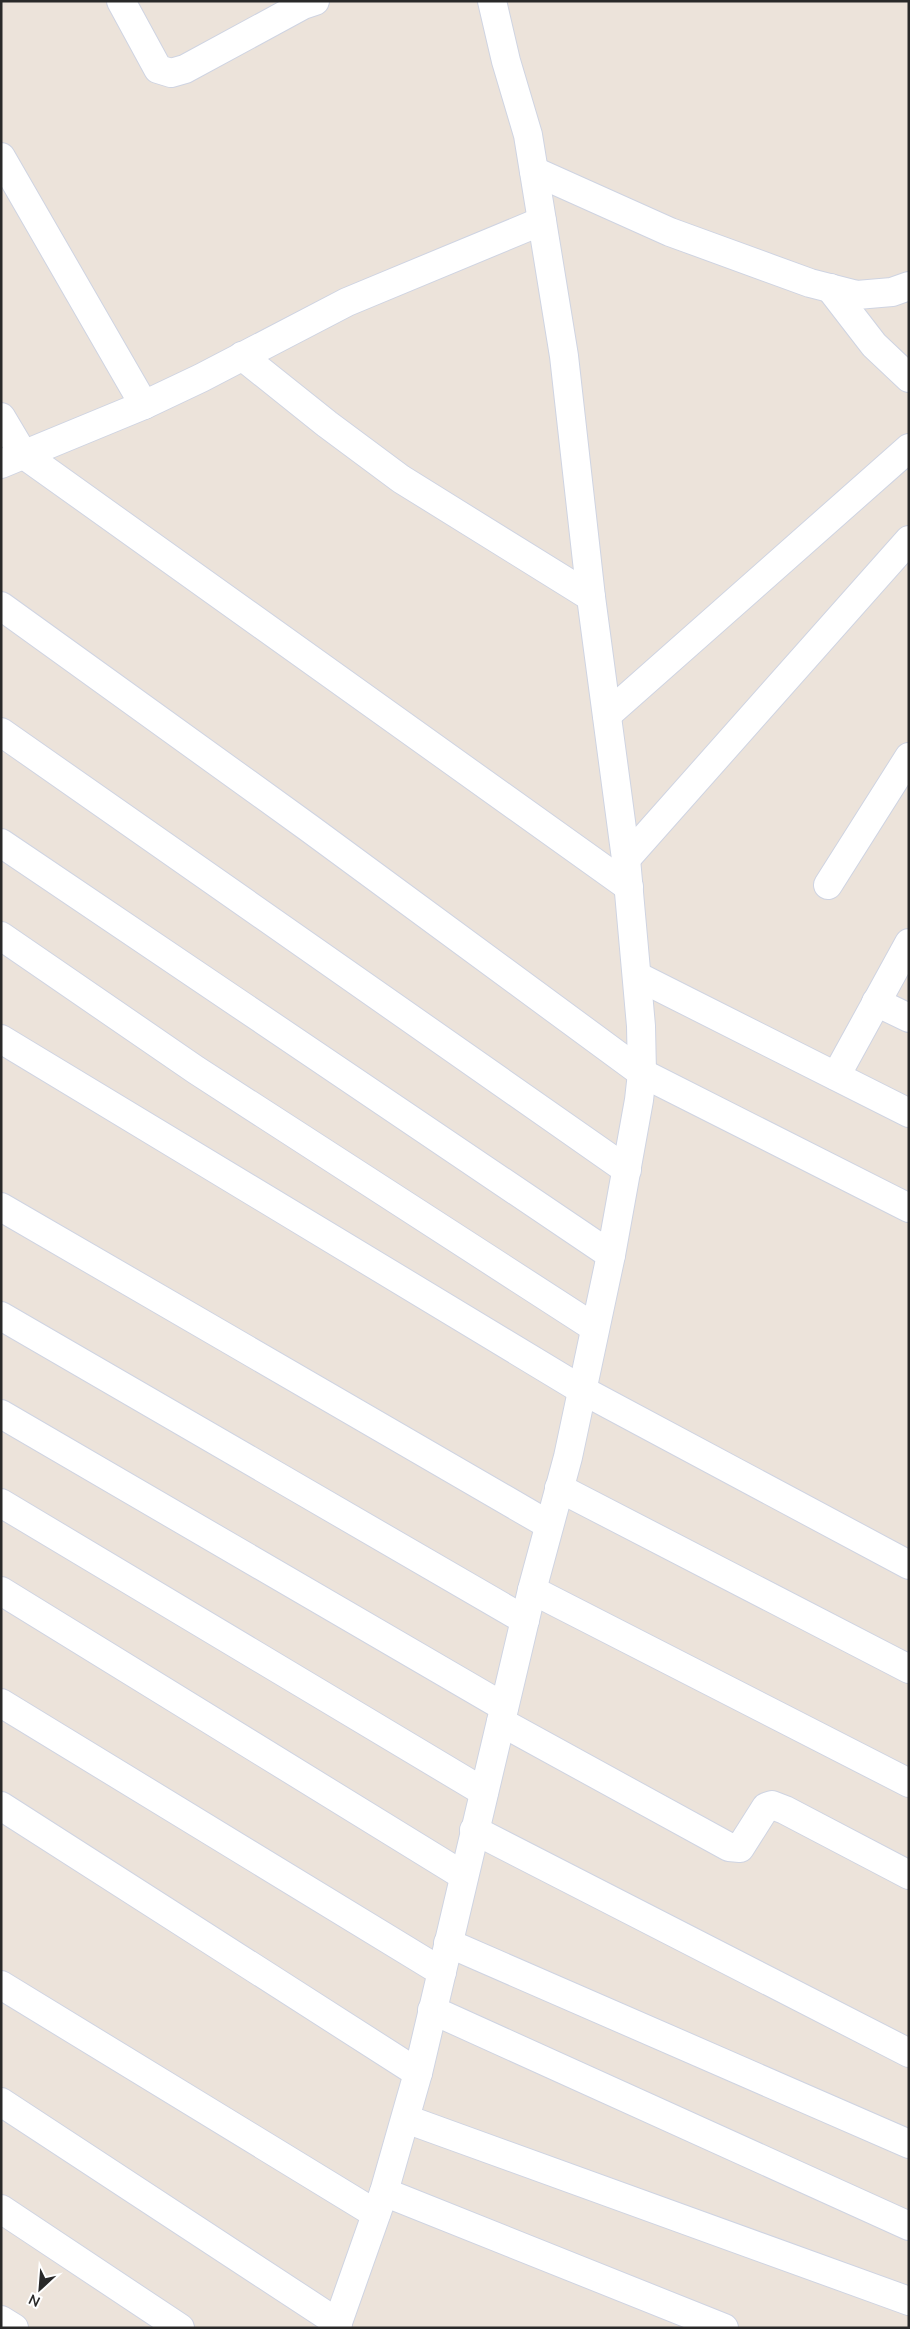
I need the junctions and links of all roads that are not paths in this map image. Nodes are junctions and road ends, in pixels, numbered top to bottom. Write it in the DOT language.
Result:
graph roads {
  1 [pos="121,1"];
  2 [pos="315,1"];
  3 [pos="492,1"];
  4 [pos="1,157"];
  5 [pos="534,171"];
  6 [pos="542,221"];
  7 [pos="909,286"];
  8 [pos="830,288"];
  9 [pos="242,356"];
  10 [pos="909,378"];
  11 [pos="144,405"];
  12 [pos="1,417"];
  13 [pos="909,448"];
  14 [pos="12,459"];
  15 [pos="909,540"];
  16 [pos="591,597"];
  17 [pos="1,606"];
  18 [pos="607,715"];
  19 [pos="1,732"];
  20 [pos="909,757"];
  21 [pos="1,843"];
  22 [pos="626,860"];
  23 [pos="828,885"];
  24 [pos="628,887"];
  25 [pos="1,936"];
  26 [pos="909,943"];
  27 [pos="637,976"];
  28 [pos="876,1002"];
  29 [pos="909,1018"];
  30 [pos="1,1039"];
  31 [pos="642,1073"];
  32 [pos="836,1076"];
  33 [pos="909,1113"];
  34 [pos="627,1170"];
  35 [pos="1,1207"];
  36 [pos="909,1208"];
  37 [pos="610,1255"];
  38 [pos="1,1316"];
  39 [pos="595,1328"];
  40 [pos="582,1390"];
  41 [pos="1,1414"];
  42 [pos="560,1488"];
  43 [pos="1,1504"];
  44 [pos="549,1525"];
  45 [pos="909,1565"];
  46 [pos="532,1590"];
  47 [pos="1,1591"];
  48 [pos="525,1620"];
  49 [pos="909,1669"];
  50 [pos="1,1703"];
  51 [pos="503,1715"];
  52 [pos="909,1782"];
  53 [pos="484,1792"];
  54 [pos="1,1806"];
  55 [pos="474,1830"];
  56 [pos="909,1875"];
  57 [pos="464,1876"];
  58 [pos="448,1942"];
  59 [pos="442,1972"];
  60 [pos="1,1985"];
  61 [pos="432,2010"];
  62 [pos="909,2053"];
  63 [pos="418,2073"];
  64 [pos="1,2102"];
  65 [pos="406,2119"];
  66 [pos="909,2144"];
  67 [pos="380,2203"];
  68 [pos="1,2209"];
  69 [pos="909,2226"];
  70 [pos="909,2301"];
  71 [pos="1,2320"];
  72 [pos="337,2325"];
  73 [pos="14,2328"];
  74 [pos="180,2328"];
  75 [pos="724,2328"];
  1 -- 2 [label="street"];
  3 -- 5 [label="street"];
  4 -- 11 [label="street"];
  5 -- 6 [label="street"];
  5 -- 8 [label="street"];
  6 -- 9 [label="street"];
  6 -- 16 [label="street"];
  7 -- 8 [label="street"];
  8 -- 10 [label="street"];
  9 -- 11 [label="street"];
  9 -- 16 [label="street"];
  11 -- 14 [label="street"];
  12 -- 14 [label="street"];
  13 -- 18 [label="street"];
  14 -- 24 [label="street"];
  15 -- 22 [label="street"];
  16 -- 18 [label="street"];
  17 -- 31 [label="street"];
  18 -- 22 [label="street"];
  19 -- 34 [label="street"];
  20 -- 23 [label="street"];
  21 -- 37 [label="street"];
  22 -- 24 [label="street"];
  24 -- 27 [label="street"];
  25 -- 39 [label="street"];
  26 -- 28 [label="street"];
  27 -- 31 [label="street"];
  27 -- 32 [label="street"];
  28 -- 29 [label="street"];
  28 -- 32 [label="street"];
  30 -- 40 [label="street"];
  31 -- 34 [label="street"];
  31 -- 36 [label="street"];
  32 -- 33 [label="street"];
  34 -- 37 [label="street"];
  35 -- 44 [label="street"];
  37 -- 39 [label="street"];
  38 -- 48 [label="street"];
  39 -- 40 [label="street"];
  40 -- 42 [label="street"];
  40 -- 45 [label="street"];
  41 -- 51 [label="street"];
  42 -- 44 [label="street"];
  42 -- 49 [label="street"];
  43 -- 53 [label="street"];
  44 -- 46 [label="street"];
  46 -- 48 [label="street"];
  46 -- 52 [label="street"];
  47 -- 57 [label="street"];
  48 -- 51 [label="street"];
  50 -- 59 [label="street"];
  51 -- 53 [label="street"];
  51 -- 56 [label="street"];
  53 -- 55 [label="street"];
  54 -- 63 [label="street"];
  55 -- 57 [label="street"];
  55 -- 62 [label="street"];
  57 -- 58 [label="street"];
  58 -- 59 [label="street"];
  58 -- 66 [label="street"];
  59 -- 61 [label="street"];
  60 -- 67 [label="street"];
  61 -- 63 [label="street"];
  61 -- 69 [label="street"];
  63 -- 65 [label="street"];
  64 -- 72 [label="street"];
  65 -- 67 [label="street"];
  65 -- 70 [label="street"];
  67 -- 72 [label="street"];
  67 -- 75 [label="street"];
  68 -- 74 [label="street"];
  71 -- 73 [label="street"];
}
